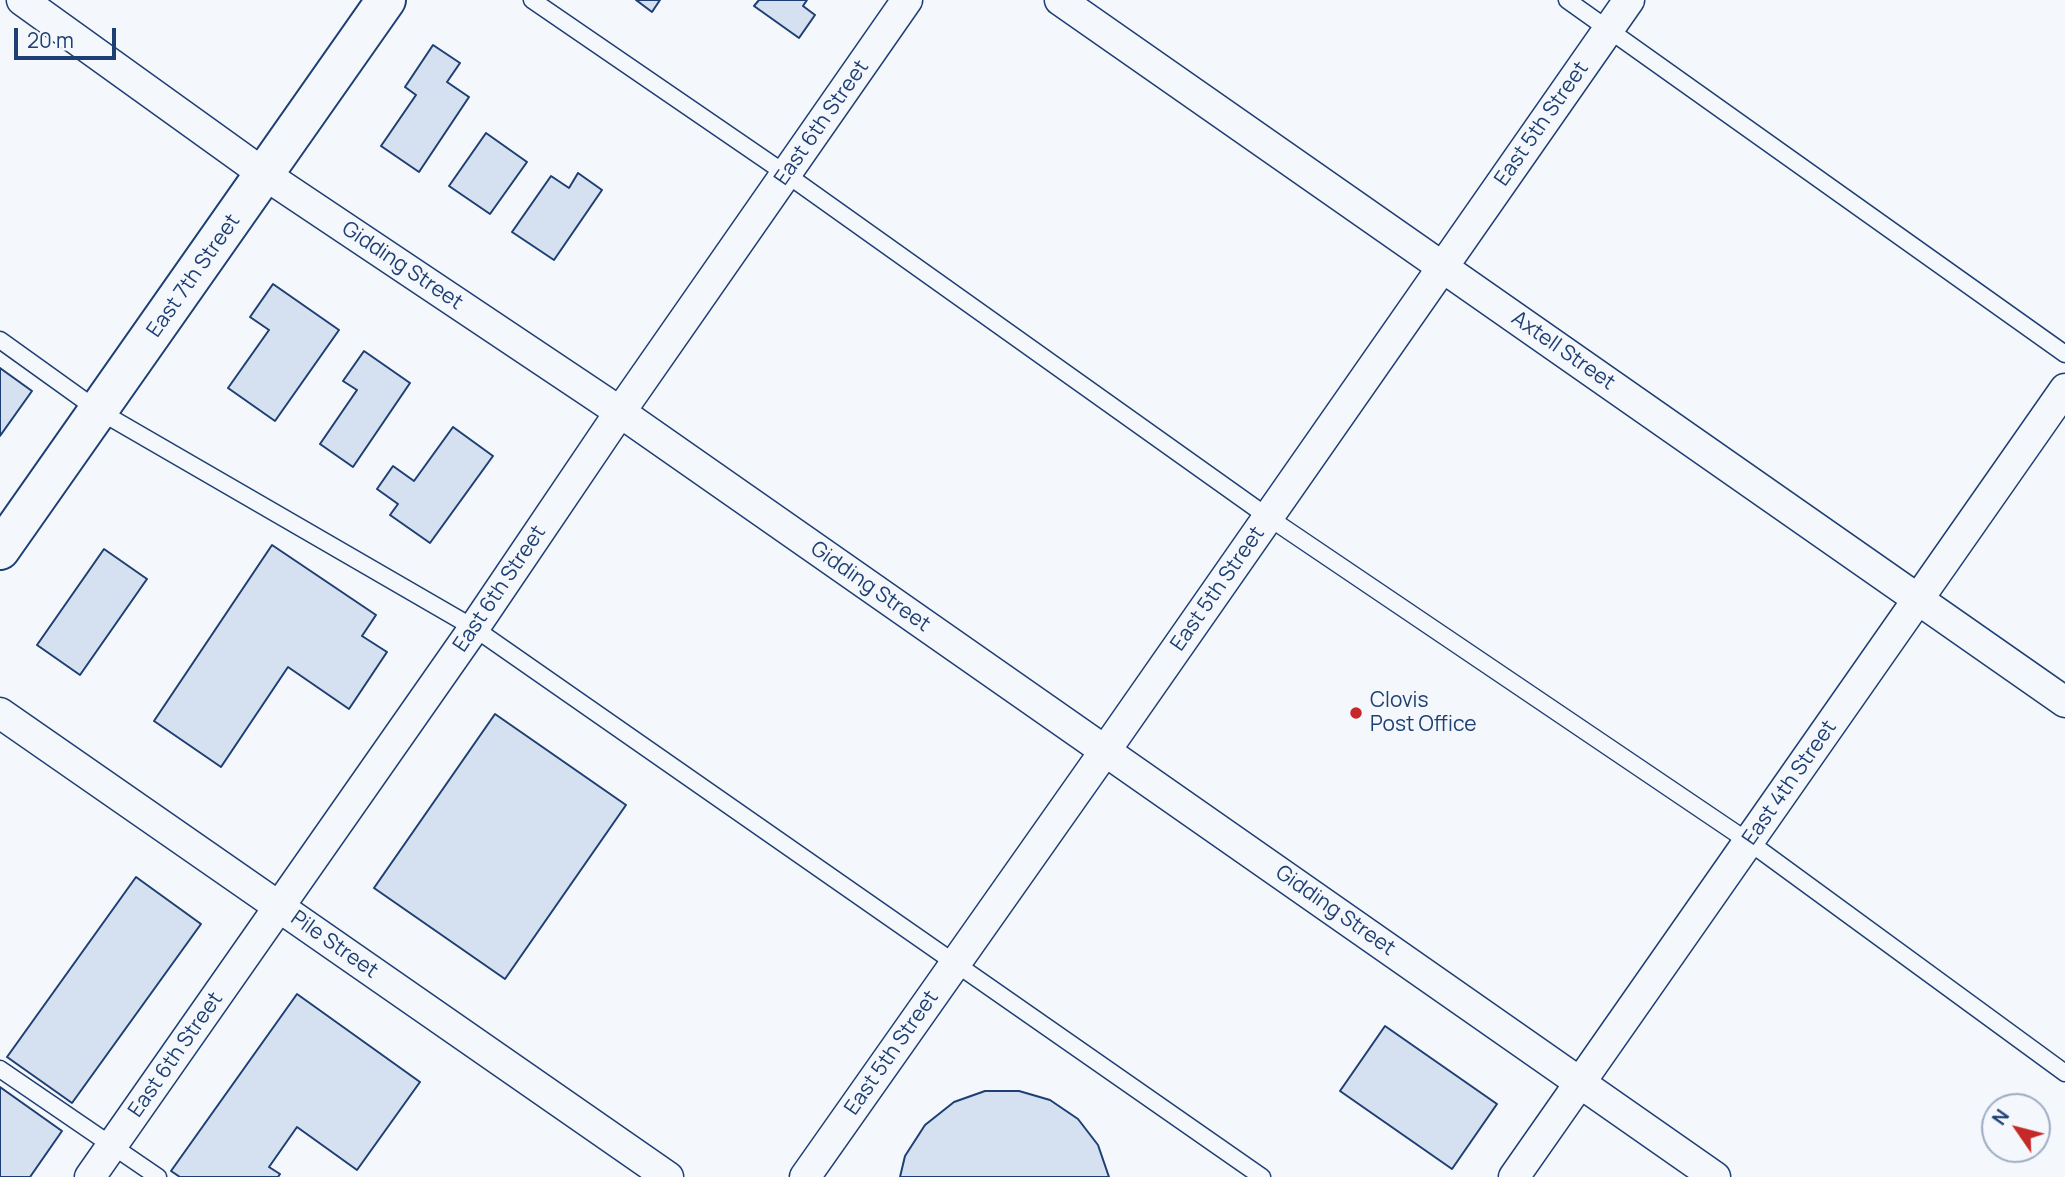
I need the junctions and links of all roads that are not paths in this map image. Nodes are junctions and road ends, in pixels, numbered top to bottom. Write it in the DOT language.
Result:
graph roads {
  1 [pos="22,0"];
  2 [pos="386,0"];
  3 [pos="532,0"];
  4 [pos="907,0"];
  5 [pos="1060,0"];
  6 [pos="1567,0"];
  7 [pos="1629,0"];
  8 [pos="1609,29"];
  9 [pos="264,174"];
  10 [pos="786,174"];
  11 [pos="1443,267"];
  12 [pos="0,340"];
  13 [pos="2065,354"];
  14 [pos="2065,389"];
  15 [pos="99,411"];
  16 [pos="620,412"];
  17 [pos="1268,517"];
  18 [pos="0,550"];
  19 [pos="1918,599"];
  20 [pos="474,628"];
  21 [pos="2065,702"];
  22 [pos="0,713"];
  23 [pos="1105,751"];
  24 [pos="1749,842"];
  25 [pos="280,907"];
  26 [pos="956,963"];
  27 [pos="0,1069"];
  28 [pos="2065,1073"];
  29 [pos="1581,1083"];
  30 [pos="113,1146"];
  31 [pos="90,1177"];
  32 [pos="158,1177"];
  33 [pos="668,1177"];
  34 [pos="804,1177"];
  35 [pos="1262,1177"];
  36 [pos="1514,1177"];
  37 [pos="1715,1177"];
  1 -- 9 [label="street, Gidding Street"];
  2 -- 9 [label="street, East 7th Street"];
  3 -- 10 [label="lane"];
  4 -- 10 [label="street, East 6th Street"];
  5 -- 11 [label="street, Axtell Street"];
  6 -- 8 [label="lane"];
  7 -- 8 [label="street, East 5th Street"];
  8 -- 11 [label="street, East 5th Street"];
  8 -- 13 [label="lane"];
  9 -- 15 [label="street, East 7th Street"];
  9 -- 16 [label="street, Gidding Street"];
  10 -- 16 [label="street, East 6th Street"];
  10 -- 17 [label="lane"];
  11 -- 17 [label="street, East 5th Street"];
  11 -- 19 [label="street, Axtell Street"];
  12 -- 15 [label="lane"];
  14 -- 19 [label="street, East 4th Street"];
  15 -- 18 [label="street, East 7th Street"];
  15 -- 20 [label="lane"];
  16 -- 20 [label="street, East 6th Street"];
  16 -- 23 [label="street, Gidding Street"];
  17 -- 23 [label="street, East 5th Street"];
  17 -- 24 [label="lane"];
  19 -- 21 [label="street, Axtell Street"];
  19 -- 24 [label="street, East 4th Street"];
  20 -- 25 [label="street, East 6th Street"];
  20 -- 26 [label="lane"];
  22 -- 25 [label="street, Pile Street"];
  23 -- 26 [label="street, East 5th Street"];
  23 -- 29 [label="street, Gidding Street"];
  24 -- 28 [label="lane"];
  24 -- 29 [label="street, East 4th Street"];
  25 -- 30 [label="street, East 6th Street"];
  25 -- 33 [label="street, Pile Street"];
  26 -- 34 [label="street, East 5th Street"];
  26 -- 35 [label="lane"];
  27 -- 30 [label="lane"];
  29 -- 36 [label="street, East 4th Street"];
  29 -- 37 [label="street, Gidding Street"];
  30 -- 31 [label="street, East 6th Street"];
  30 -- 32 [label="lane"];
}
